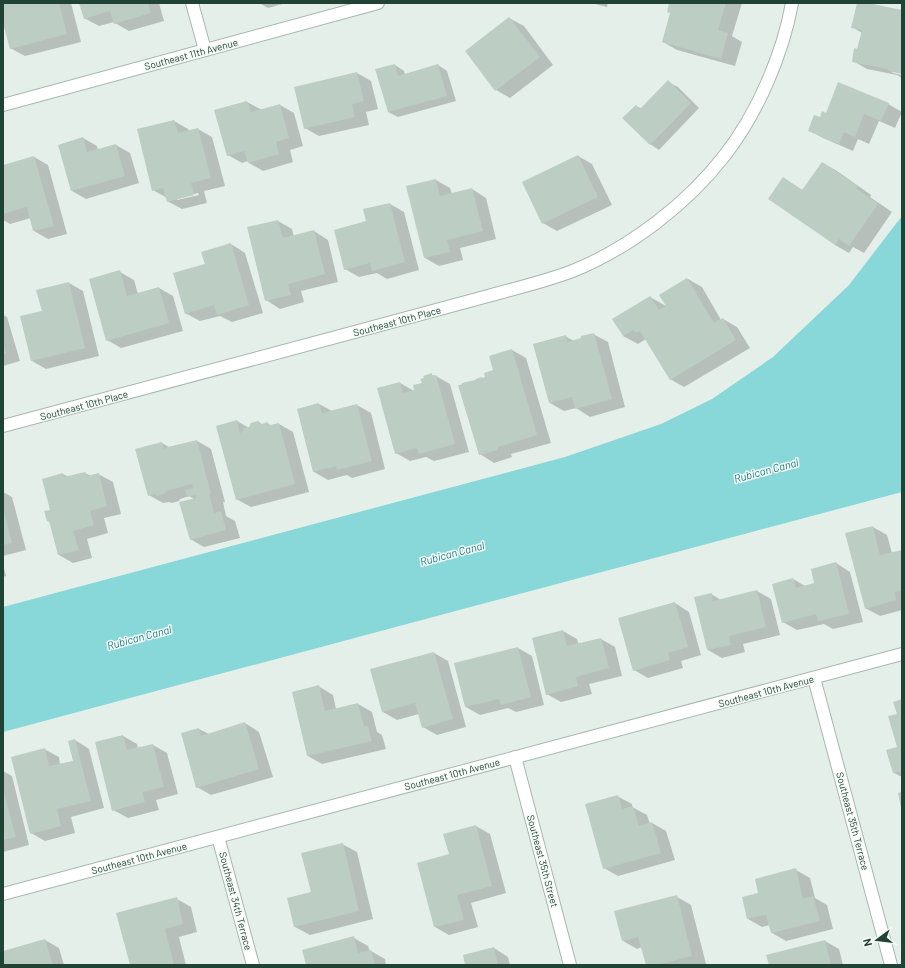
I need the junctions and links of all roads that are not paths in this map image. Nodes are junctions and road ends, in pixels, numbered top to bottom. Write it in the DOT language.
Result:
graph roads {
  1 [pos="192,3"];
  2 [pos="378,3"];
  3 [pos="792,3"];
  4 [pos="205,50"];
  5 [pos="3,105"];
  6 [pos="3,426"];
  7 [pos="902,654"];
  8 [pos="814,678"];
  9 [pos="515,757"];
  10 [pos="218,837"];
  11 [pos="3,894"];
  12 [pos="253,965"];
  13 [pos="570,965"];
  14 [pos="891,965"];
  1 -- 4 [label="street"];
  2 -- 4 [label="street, Southeast 11th Avenue"];
  3 -- 6 [label="street, Southeast 10th Place"];
  4 -- 5 [label="street, Southeast 11th Avenue"];
  7 -- 8 [label="street, Southeast 10th Avenue"];
  8 -- 9 [label="street, Southeast 10th Avenue"];
  8 -- 14 [label="street, Southeast 35th Terrace"];
  9 -- 10 [label="street, Southeast 10th Avenue"];
  9 -- 13 [label="street, Southeast 35th Street"];
  10 -- 11 [label="street, Southeast 10th Avenue"];
  10 -- 12 [label="street, Southeast 34th Terrace"];
}
